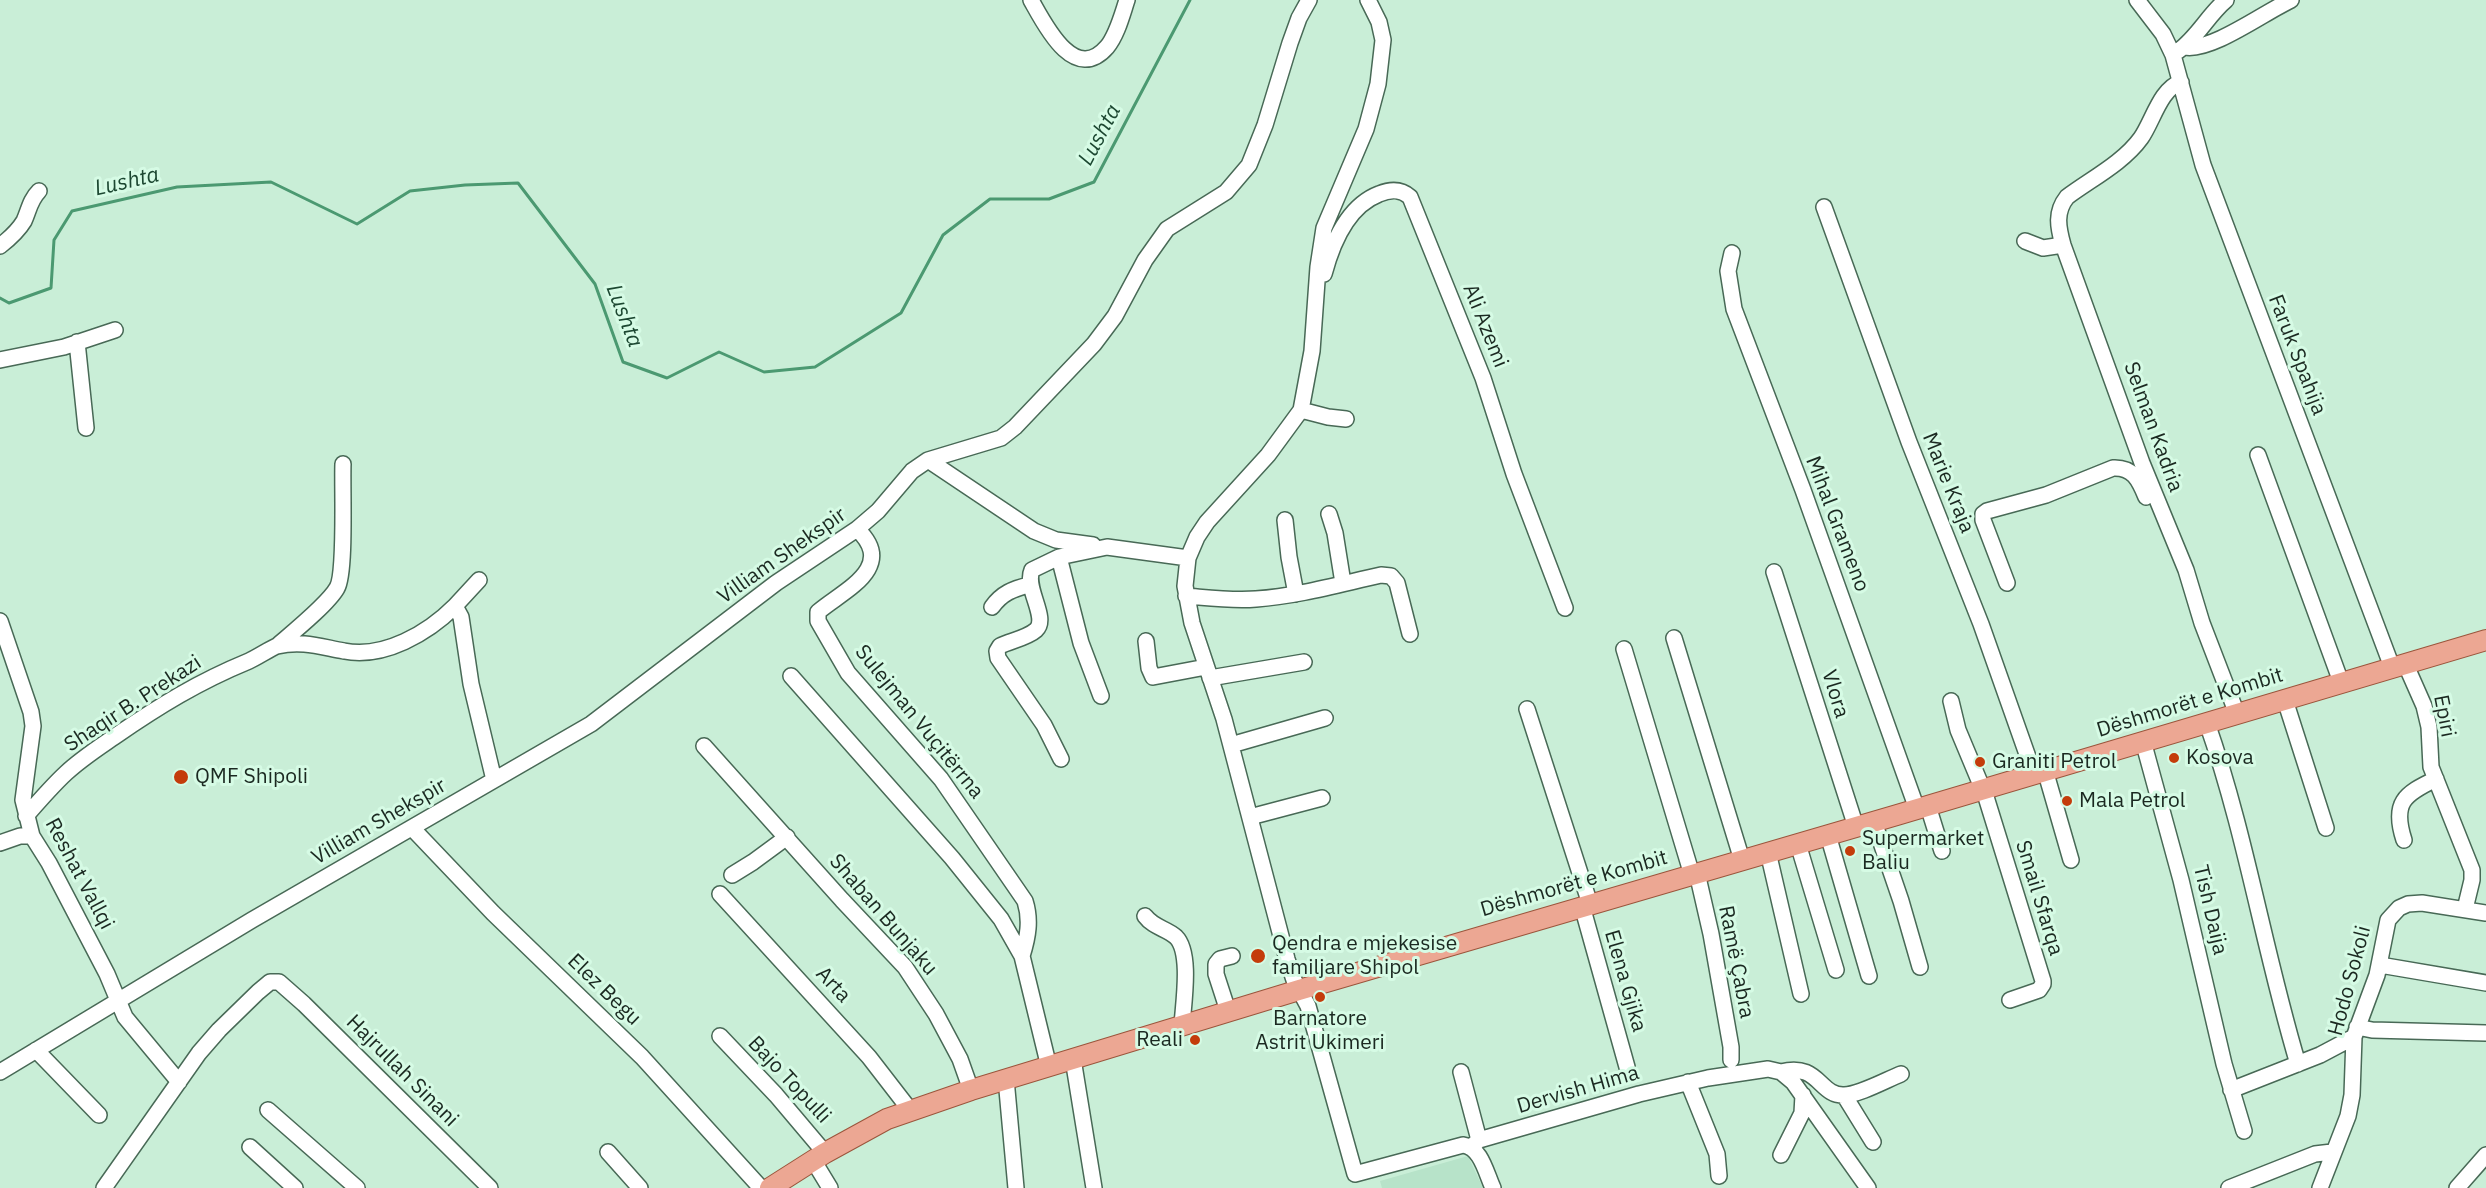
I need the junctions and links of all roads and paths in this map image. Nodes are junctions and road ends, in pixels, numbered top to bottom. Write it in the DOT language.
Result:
graph roads {
  1 [pos="1031,0"];
  2 [pos="1127,0"];
  3 [pos="1309,0"];
  4 [pos="1368,0"];
  5 [pos="2137,0"];
  6 [pos="2226,0"];
  7 [pos="2290,0"];
  8 [pos="2179,51"];
  9 [pos="2181,82"];
  10 [pos="39,191"];
  11 [pos="1824,207"];
  12 [pos="2025,241"];
  13 [pos="2063,245"];
  14 [pos="0,246"];
  15 [pos="1732,253"];
  16 [pos="1318,281"];
  17 [pos="116,330"];
  18 [pos="77,342"];
  19 [pos="0,360"];
  20 [pos="1301,410"];
  21 [pos="1346,419"];
  22 [pos="86,428"];
  23 [pos="2258,455"];
  24 [pos="928,460"];
  25 [pos="343,464"];
  26 [pos="1329,514"];
  27 [pos="1285,520"];
  28 [pos="857,529"];
  29 [pos="1099,548"];
  30 [pos="1059,557"];
  31 [pos="1188,558"];
  32 [pos="1774,573"];
  33 [pos="479,580"];
  34 [pos="1343,583"];
  35 [pos="2007,583"];
  36 [pos="1029,585"];
  37 [pos="1296,594"];
  38 [pos="1186,596"];
  39 [pos="455,606"];
  40 [pos="992,607"];
  41 [pos="1565,608"];
  42 [pos="0,621"];
  43 [pos="2202,623"];
  44 [pos="1410,634"];
  45 [pos="1674,638"];
  46 [pos="2486,640"];
  47 [pos="1146,641"];
  48 [pos="277,646"];
  49 [pos="1624,649"];
  50 [pos="1304,662"];
  51 [pos="2398,665"];
  52 [pos="1208,673"];
  53 [pos="791,676"];
  54 [pos="2341,682"];
  55 [pos="1101,696"];
  56 [pos="2285,700"];
  57 [pos="1951,701"];
  58 [pos="1527,709"];
  59 [pos="2237,714"];
  60 [pos="1325,718"];
  61 [pos="2207,723"];
  62 [pos="2144,741"];
  63 [pos="1231,745"];
  64 [pos="704,746"];
  65 [pos="1061,759"];
  66 [pos="2039,772"];
  67 [pos="2436,779"];
  68 [pos="494,780"];
  69 [pos="1983,789"];
  70 [pos="1322,798"];
  71 [pos="1922,807"];
  72 [pos="26,816"];
  73 [pos="1250,818"];
  74 [pos="1865,824"];
  75 [pos="412,828"];
  76 [pos="2326,828"];
  77 [pos="1828,835"];
  78 [pos="32,836"];
  79 [pos="787,837"];
  80 [pos="2404,840"];
  81 [pos="0,843"];
  82 [pos="1798,844"];
  83 [pos="1942,851"];
  84 [pos="1768,852"];
  85 [pos="1742,860"];
  86 [pos="2071,860"];
  87 [pos="1695,874"];
  88 [pos="732,875"];
  89 [pos="2479,881"];
  90 [pos="720,894"];
  91 [pos="1586,905"];
  92 [pos="2465,909"];
  93 [pos="2486,913"];
  94 [pos="1145,916"];
  95 [pos="1022,956"];
  96 [pos="1232,956"];
  97 [pos="2379,965"];
  98 [pos="1920,967"];
  99 [pos="1836,970"];
  100 [pos="1869,976"];
  101 [pos="2486,983"];
  102 [pos="1299,990"];
  103 [pos="1801,994"];
  104 [pos="2010,1000"];
  105 [pos="118,1003"];
  106 [pos="1228,1011"];
  107 [pos="1182,1026"];
  108 [pos="2356,1032"];
  109 [pos="2486,1033"];
  110 [pos="720,1036"];
  111 [pos="36,1050"];
  112 [pos="1073,1059"];
  113 [pos="1731,1060"];
  114 [pos="2298,1064"];
  115 [pos="1048,1066"];
  116 [pos="1627,1067"];
  117 [pos="0,1072"];
  118 [pos="1461,1072"];
  119 [pos="1781,1072"];
  120 [pos="1901,1074"];
  121 [pos="1006,1079"];
  122 [pos="179,1082"];
  123 [pos="1688,1082"];
  124 [pos="970,1090"];
  125 [pos="2231,1090"];
  126 [pos="1803,1095"];
  127 [pos="1844,1095"];
  128 [pos="268,1110"];
  129 [pos="910,1110"];
  130 [pos="99,1115"];
  131 [pos="2244,1131"];
  132 [pos="1873,1142"];
  133 [pos="1475,1143"];
  134 [pos="250,1147"];
  135 [pos="608,1152"];
  136 [pos="2332,1152"];
  137 [pos="1781,1155"];
  138 [pos="2486,1155"];
  139 [pos="819,1156"];
  140 [pos="1719,1176"];
  141 [pos="1357,1181"];
  142 [pos="104,1188"];
  143 [pos="296,1188"];
  144 [pos="357,1188"];
  145 [pos="490,1188"];
  146 [pos="640,1188"];
  147 [pos="761,1188"];
  148 [pos="770,1188"];
  149 [pos="830,1188"];
  150 [pos="1016,1188"];
  151 [pos="1094,1188"];
  152 [pos="1493,1188"];
  153 [pos="1868,1188"];
  154 [pos="2229,1188"];
  155 [pos="2320,1188"];
  156 [pos="2457,1188"];
  1 -- 2 [label="street"];
  3 -- 24 [label="street, Villiam Shekspir"];
  4 -- 16 [label="street"];
  5 -- 8 [label="street, Faruk Spahija"];
  6 -- 8 [label="street"];
  7 -- 8 [label="street"];
  8 -- 9 [label="street, Faruk Spahija"];
  9 -- 13 [label="street, Selman Kadria"];
  9 -- 51 [label="street, Faruk Spahija"];
  10 -- 14 [label="street"];
  11 -- 66 [label="street, Marie Kraja"];
  12 -- 13 [label="street"];
  13 -- 43 [label="street, Selman Kadria"];
  15 -- 71 [label="street, Mihal Grameno"];
  16 -- 20 [label="street"];
  16 -- 41 [label="street, Ali Azemi"];
  17 -- 18 [label="street"];
  18 -- 19 [label="street"];
  18 -- 22 [label="street"];
  20 -- 21 [label="street"];
  20 -- 31 [label="street"];
  23 -- 54 [label="street"];
  24 -- 28 [label="street, Villiam Shekspir"];
  24 -- 29 [label="street"];
  25 -- 48 [label="street, Shaqir B. Prekazi"];
  26 -- 34 [label="street"];
  27 -- 37 [label="street"];
  28 -- 68 [label="street, Villiam Shekspir"];
  28 -- 95 [label="street, Sulejman Vuçitërrna"];
  29 -- 30 [label="street"];
  29 -- 31 [label="street"];
  30 -- 36 [label="street"];
  30 -- 55 [label="street"];
  31 -- 38 [label="street"];
  32 -- 74 [label="street, Vlora"];
  33 -- 39 [label="street, Shaqir B. Prekazi"];
  34 -- 37 [label="street"];
  34 -- 44 [label="street"];
  35 -- 43 [label="street, Selman Kadria"];
  36 -- 40 [label="street"];
  36 -- 65 [label="street"];
  37 -- 38 [label="street"];
  38 -- 52 [label="street"];
  39 -- 48 [label="street, Shaqir B. Prekazi"];
  39 -- 68 [label="street"];
  42 -- 72 [label="street, Reshat Vallqi"];
  43 -- 59 [label="street, Selman Kadria"];
  45 -- 85 [label="street"];
  46 -- 51 [label="main road, Dëshmorët e Kombit"];
  47 -- 52 [label="street"];
  48 -- 72 [label="street, Shaqir B. Prekazi"];
  49 -- 87 [label="street, Dëshmorët e Kombit"];
  50 -- 52 [label="street"];
  51 -- 54 [label="main road, Dëshmorët e Kombit"];
  51 -- 67 [label="street, Epiri"];
  52 -- 63 [label="street"];
  53 -- 95 [label="street, Sulejman Vuçitërrna"];
  54 -- 56 [label="main road, Dëshmorët e Kombit"];
  56 -- 59 [label="main road, Dëshmorët e Kombit"];
  56 -- 76 [label="street"];
  57 -- 69 [label="street"];
  58 -- 91 [label="street, Elena Gjika"];
  59 -- 61 [label="main road, Dëshmorët e Kombit"];
  60 -- 63 [label="street"];
  61 -- 62 [label="main road, Dëshmorët e Kombit"];
  61 -- 114 [label="street"];
  62 -- 66 [label="main road, Dëshmorët e Kombit"];
  62 -- 125 [label="street, Tish Daija"];
  63 -- 73 [label="street"];
  64 -- 79 [label="street, Shaban Bunjaku"];
  66 -- 69 [label="main road, Dëshmorët e Kombit"];
  66 -- 86 [label="street, Marie Kraja"];
  67 -- 80 [label="street"];
  67 -- 89 [label="street, Epiri"];
  68 -- 75 [label="street, Villiam Shekspir"];
  69 -- 71 [label="main road, Dëshmorët e Kombit"];
  69 -- 104 [label="street, Smail Sfarqa"];
  70 -- 73 [label="street"];
  71 -- 74 [label="main road, Dëshmorët e Kombit"];
  71 -- 83 [label="street"];
  72 -- 78 [label="street, Reshat Vallqi"];
  73 -- 102 [label="street"];
  74 -- 77 [label="main road, Dëshmorët e Kombit"];
  74 -- 98 [label="street"];
  75 -- 105 [label="street, Villiam Shekspir"];
  75 -- 147 [label="street, Elez Begu"];
  77 -- 82 [label="main road, Dëshmorët e Kombit"];
  77 -- 100 [label="street"];
  78 -- 81 [label="street"];
  78 -- 105 [label="street, Reshat Vallqi"];
  79 -- 88 [label="street"];
  79 -- 124 [label="street, Shaban Bunjaku"];
  82 -- 84 [label="main road, Dëshmorët e Kombit"];
  82 -- 99 [label="street"];
  84 -- 85 [label="main road, Dëshmorët e Kombit"];
  84 -- 103 [label="street"];
  85 -- 87 [label="main road, Dëshmorët e Kombit"];
  87 -- 91 [label="main road, Dëshmorët e Kombit"];
  87 -- 113 [label="street, Ramë Çabra"];
  89 -- 92 [label="street, Epiri"];
  90 -- 129 [label="street, Arta"];
  91 -- 102 [label="main road, Dëshmorët e Kombit"];
  91 -- 116 [label="street, Elena Gjika"];
  92 -- 93 [label="street, Hodo Sokoli"];
  92 -- 97 [label="street, Hodo Sokoli"];
  94 -- 107 [label="street"];
  95 -- 115 [label="street, Sulejman Vuçitërrna"];
  96 -- 106 [label="street"];
  97 -- 101 [label="street"];
  97 -- 108 [label="street, Hodo Sokoli"];
  102 -- 106 [label="main road, Dëshmorët e Kombit"];
  102 -- 141 [label="street"];
  105 -- 111 [label="street, Villiam Shekspir"];
  105 -- 122 [label="street, Reshat Vallqi"];
  106 -- 107 [label="main road, Dëshmorët e Kombit"];
  107 -- 112 [label="main road, Dëshmorët e Kombit"];
  108 -- 109 [label="street"];
  108 -- 114 [label="street"];
  108 -- 136 [label="street, Hodo Sokoli"];
  110 -- 139 [label="street, Bajo Topulli"];
  111 -- 117 [label="street, Villiam Shekspir"];
  111 -- 130 [label="street"];
  112 -- 115 [label="main road, Dëshmorët e Kombit"];
  112 -- 151 [label="street"];
  114 -- 125 [label="street"];
  115 -- 121 [label="main road, Dëshmorët e Kombit"];
  118 -- 133 [label="street"];
  119 -- 123 [label="street, Dervish Hima"];
  119 -- 126 [label="street"];
  119 -- 127 [label="street, Dervish Hima"];
  120 -- 127 [label="street"];
  121 -- 124 [label="main road, Dëshmorët e Kombit"];
  121 -- 150 [label="street"];
  122 -- 142 [label="street"];
  122 -- 145 [label="street, Hajrullah Sinani"];
  123 -- 133 [label="street, Dervish Hima"];
  123 -- 140 [label="street"];
  124 -- 129 [label="main road, Dëshmorët e Kombit"];
  125 -- 131 [label="street, Tish Daija"];
  126 -- 137 [label="street"];
  126 -- 153 [label="street"];
  127 -- 132 [label="street"];
  128 -- 144 [label="street"];
  129 -- 139 [label="main road, Dëshmorët e Kombit"];
  133 -- 141 [label="street, Dervish Hima"];
  133 -- 152 [label="street"];
  134 -- 143 [label="street"];
  135 -- 146 [label="street"];
  136 -- 154 [label="street"];
  136 -- 155 [label="street, Hodo Sokoli"];
  138 -- 156 [label="street"];
  139 -- 148 [label="main road, Dëshmorët e Kombit"];
  139 -- 149 [label="street, Bajo Topulli"];
}
